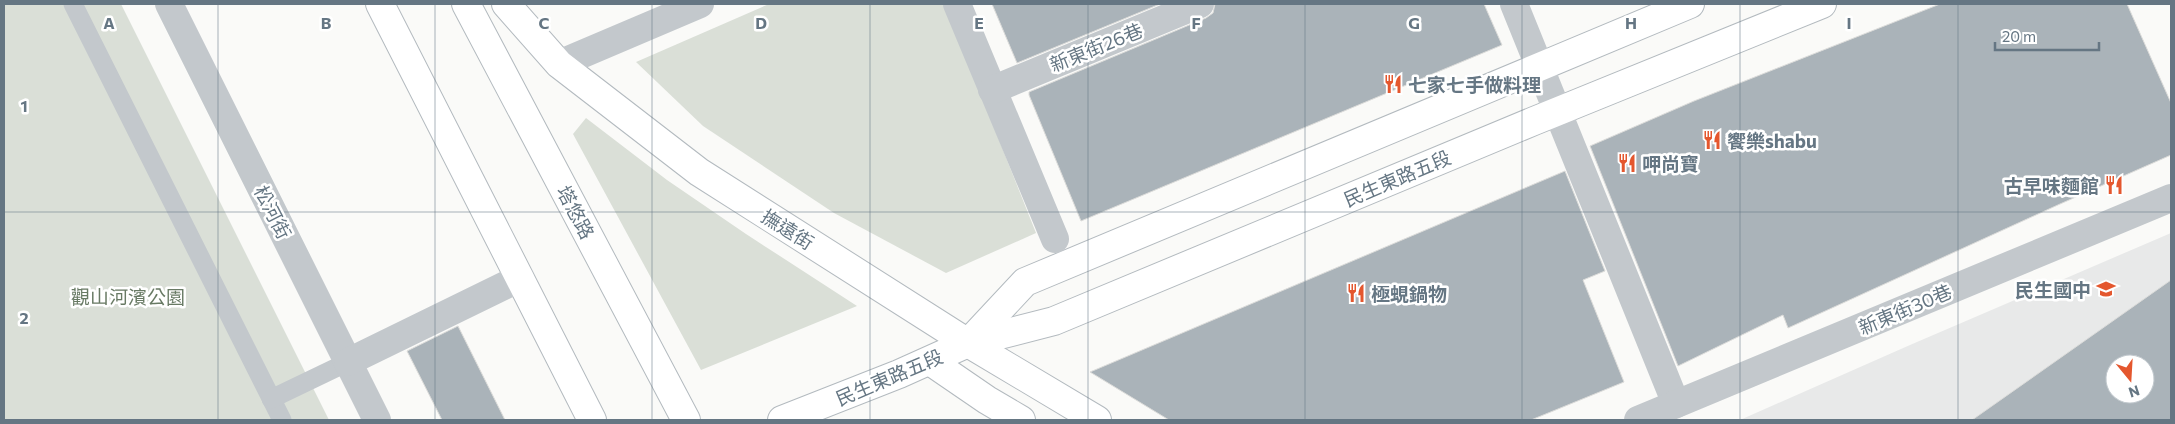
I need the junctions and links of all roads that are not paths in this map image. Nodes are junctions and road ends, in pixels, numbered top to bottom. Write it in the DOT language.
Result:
graph roads {
  1 [pos="73,4"];
  2 [pos="169,4"];
  3 [pos="380,4"];
  4 [pos="466,4"];
  5 [pos="506,4"];
  6 [pos="700,4"];
  7 [pos="957,4"];
  8 [pos="1200,4"];
  9 [pos="1514,4"];
  10 [pos="1690,4"];
  11 [pos="1822,4"];
  12 [pos="559,64"];
  13 [pos="1539,66"];
  14 [pos="992,90"];
  15 [pos="1558,112"];
  16 [pos="2171,198"];
  17 [pos="1055,239"];
  18 [pos="520,278"];
  19 [pos="968,343"];
  20 [pos="930,360"];
  21 [pos="348,362"];
  22 [pos="271,398"];
  23 [pos="1676,404"];
  24 [pos="282,420"];
  25 [pos="377,420"];
  26 [pos="592,420"];
  27 [pos="686,420"];
  28 [pos="782,420"];
  29 [pos="1021,420"];
  30 [pos="1096,420"];
  31 [pos="1638,420"];
  1 -- 22 [label="lane"];
  2 -- 21 [label="street, 松河街"];
  3 -- 18 [label="street"];
  4 -- 27 [label="street, 塔悠路"];
  5 -- 12 [label="street, 撫遠街"];
  6 -- 12 [label="street"];
  7 -- 14 [label="street"];
  8 -- 14 [label="street, 新東街26巷"];
  9 -- 13 [label="street"];
  10 -- 13 [label="street, 民生東路五段"];
  11 -- 15 [label="street, 民生東路五段"];
  12 -- 19 [label="street, 撫遠街"];
  13 -- 15 [label="street"];
  13 -- 19 [label="street, 民生東路五段"];
  14 -- 17 [label="street"];
  15 -- 19 [label="street, 民生東路五段"];
  15 -- 23 [label="street"];
  16 -- 23 [label="street, 新東街30巷"];
  18 -- 21 [label="street"];
  18 -- 26 [label="street"];
  19 -- 20 [label="street, 民生東路五段"];
  19 -- 30 [label="street, 撫遠街"];
  20 -- 28 [label="street, 民生東路五段"];
  20 -- 29 [label="street"];
  21 -- 22 [label="lane"];
  21 -- 25 [label="street, 松河街"];
  22 -- 24 [label="lane"];
  23 -- 31 [label="street, 新東街30巷"];
}
